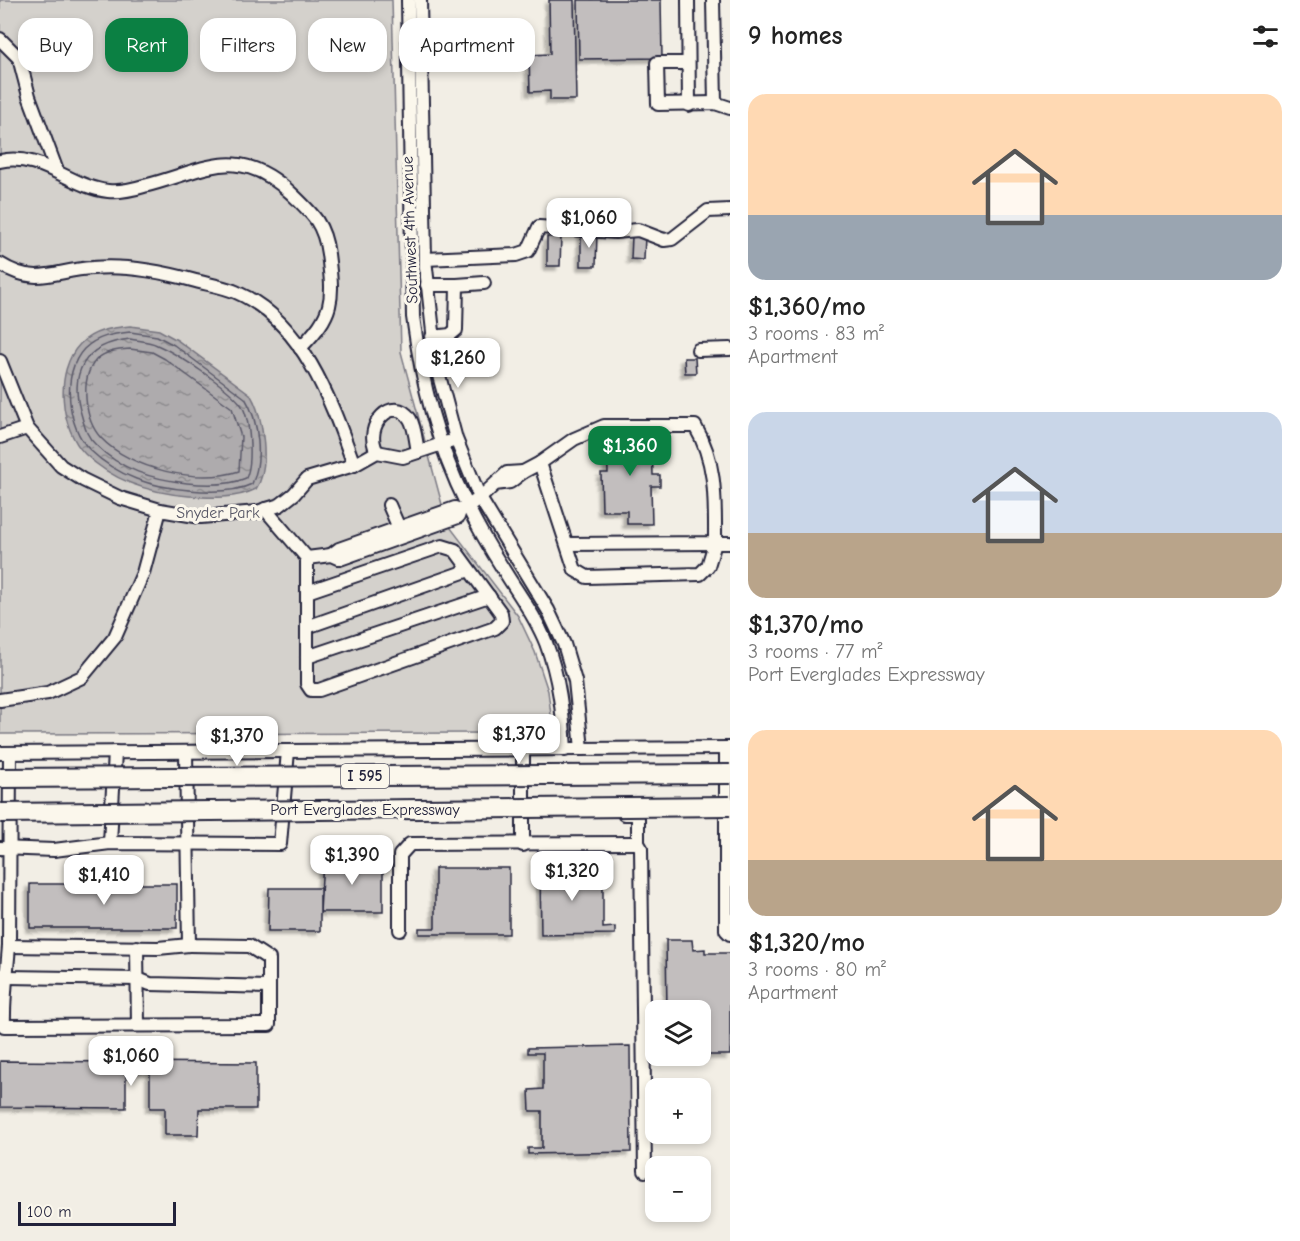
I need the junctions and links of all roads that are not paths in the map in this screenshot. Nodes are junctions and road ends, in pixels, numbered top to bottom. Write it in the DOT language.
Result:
graph roads {
  1 [pos="408,0"];
  2 [pos="420,0"];
  3 [pos="688,0"];
  4 [pos="713,0"];
  5 [pos="0,39"];
  6 [pos="688,63"];
  7 [pos="715,103"];
  8 [pos="689,105"];
  9 [pos="730,108"];
  10 [pos="0,161"];
  11 [pos="57,171"];
  12 [pos="730,210"];
  13 [pos="425,259"];
  14 [pos="0,264"];
  15 [pos="483,283"];
  16 [pos="426,285"];
  17 [pos="457,285"];
  18 [pos="432,337"];
  19 [pos="300,348"];
  20 [pos="730,349"];
  21 [pos="698,350"];
  22 [pos="0,361"];
  23 [pos="27,428"];
  24 [pos="0,437"];
  25 [pos="456,439"];
  26 [pos="441,444"];
  27 [pos="377,452"];
  28 [pos="418,452"];
  29 [pos="540,463"];
  30 [pos="354,465"];
  31 [pos="480,498"];
  32 [pos="389,505"];
  33 [pos="464,508"];
  34 [pos="265,509"];
  35 [pos="160,510"];
  36 [pos="399,528"];
  37 [pos="715,543"];
  38 [pos="730,543"];
  39 [pos="567,544"];
  40 [pos="331,555"];
  41 [pos="307,558"];
  42 [pos="469,570"];
  43 [pos="307,592"];
  44 [pos="489,596"];
  45 [pos="307,627"];
  46 [pos="307,657"];
  47 [pos="0,700"];
  48 [pos="728,748"];
  49 [pos="582,749"];
  50 [pos="523,750"];
  51 [pos="565,750"];
  52 [pos="115,752"];
  53 [pos="186,752"];
  54 [pos="288,752"];
  55 [pos="5,753"];
  56 [pos="730,774"];
  57 [pos="0,778"];
  58 [pos="730,806"];
  59 [pos="0,813"];
  60 [pos="523,815"];
  61 [pos="728,842"];
  62 [pos="110,843"];
  63 [pos="638,843"];
  64 [pos="187,844"];
  65 [pos="523,845"];
  66 [pos="5,848"];
  67 [pos="400,930"];
  68 [pos="730,934"];
  69 [pos="189,945"];
  70 [pos="9,946"];
  71 [pos="137,947"];
  72 [pos="7,977"];
  73 [pos="138,979"];
  74 [pos="269,987"];
  75 [pos="138,1025"];
  76 [pos="2,1026"];
  77 [pos="645,1171"];
  1 -- 26 [label="street, Southwest 4th Avenue"];
  2 -- 13 [label="street, Southwest 4th Avenue"];
  3 -- 6 [label="street"];
  4 -- 7 [label="street"];
  5 -- 11 [label="street"];
  6 -- 8 [label="street"];
  6 -- 8 [label="street"];
  7 -- 8 [label="street"];
  7 -- 9 [label="street"];
  10 -- 11 [label="street"];
  11 -- 19 [label="street"];
  12 -- 13 [label="street"];
  13 -- 16 [label="street, Southwest 4th Avenue"];
  14 -- 19 [label="street"];
  15 -- 17 [label="street"];
  16 -- 17 [label="street"];
  16 -- 18 [label="street, Southwest 4th Avenue"];
  17 -- 18 [label="street"];
  18 -- 25 [label="street, Southwest 4th Avenue"];
  19 -- 30 [label="street"];
  20 -- 21 [label="street"];
  22 -- 23 [label="street"];
  23 -- 24 [label="street"];
  23 -- 35 [label="street"];
  25 -- 26 [label="street"];
  25 -- 31 [label="street, Southwest 4th Avenue"];
  26 -- 28 [label="street"];
  26 -- 33 [label="street, Southwest 4th Avenue"];
  27 -- 28 [label="street"];
  27 -- 28 [label="street"];
  27 -- 30 [label="street"];
  29 -- 31 [label="street"];
  29 -- 37 [label="street"];
  29 -- 39 [label="street"];
  30 -- 34 [label="street"];
  31 -- 33 [label="street"];
  31 -- 49 [label="street, Southwest 4th Avenue"];
  32 -- 36 [label="street"];
  33 -- 36 [label="street"];
  33 -- 40 [label="street"];
  33 -- 51 [label="street, Southwest 4th Avenue"];
  34 -- 35 [label="street"];
  34 -- 41 [label="street"];
  35 -- 47 [label="street"];
  36 -- 40 [label="street"];
  37 -- 38 [label="street"];
  37 -- 39 [label="street"];
  37 -- 39 [label="street"];
  40 -- 41 [label="street"];
  41 -- 43 [label="street"];
  42 -- 43 [label="street"];
  42 -- 44 [label="street"];
  42 -- 45 [label="street"];
  43 -- 45 [label="street"];
  44 -- 46 [label="street"];
  44 -- 46 [label="street"];
  45 -- 46 [label="street"];
  48 -- 49 [label="street"];
  48 -- 61 [label="street"];
  49 -- 51 [label="street"];
  50 -- 51 [label="street"];
  50 -- 54 [label="street"];
  50 -- 60 [label="street"];
  52 -- 53 [label="street"];
  52 -- 55 [label="street"];
  52 -- 62 [label="street"];
  53 -- 54 [label="street"];
  53 -- 64 [label="street"];
  54 -- 64 [label="street"];
  55 -- 66 [label="street"];
  56 -- 57 [label="highway, Port Everglades Expressway / I 595, bridge"];
  58 -- 59 [label="highway, Port Everglades Expressway / I 595, bridge"];
  60 -- 63 [label="street"];
  60 -- 65 [label="street"];
  61 -- 68 [label="street"];
  62 -- 64 [label="street"];
  62 -- 66 [label="street"];
  63 -- 65 [label="street"];
  63 -- 77 [label="street"];
  64 -- 69 [label="street"];
  65 -- 67 [label="street"];
  66 -- 70 [label="street"];
  69 -- 71 [label="street"];
  69 -- 74 [label="street"];
  70 -- 71 [label="street"];
  70 -- 72 [label="street"];
  71 -- 73 [label="street"];
  72 -- 73 [label="street"];
  72 -- 76 [label="street"];
  73 -- 74 [label="street"];
  73 -- 75 [label="street"];
  74 -- 75 [label="street"];
  75 -- 76 [label="street"];
}
